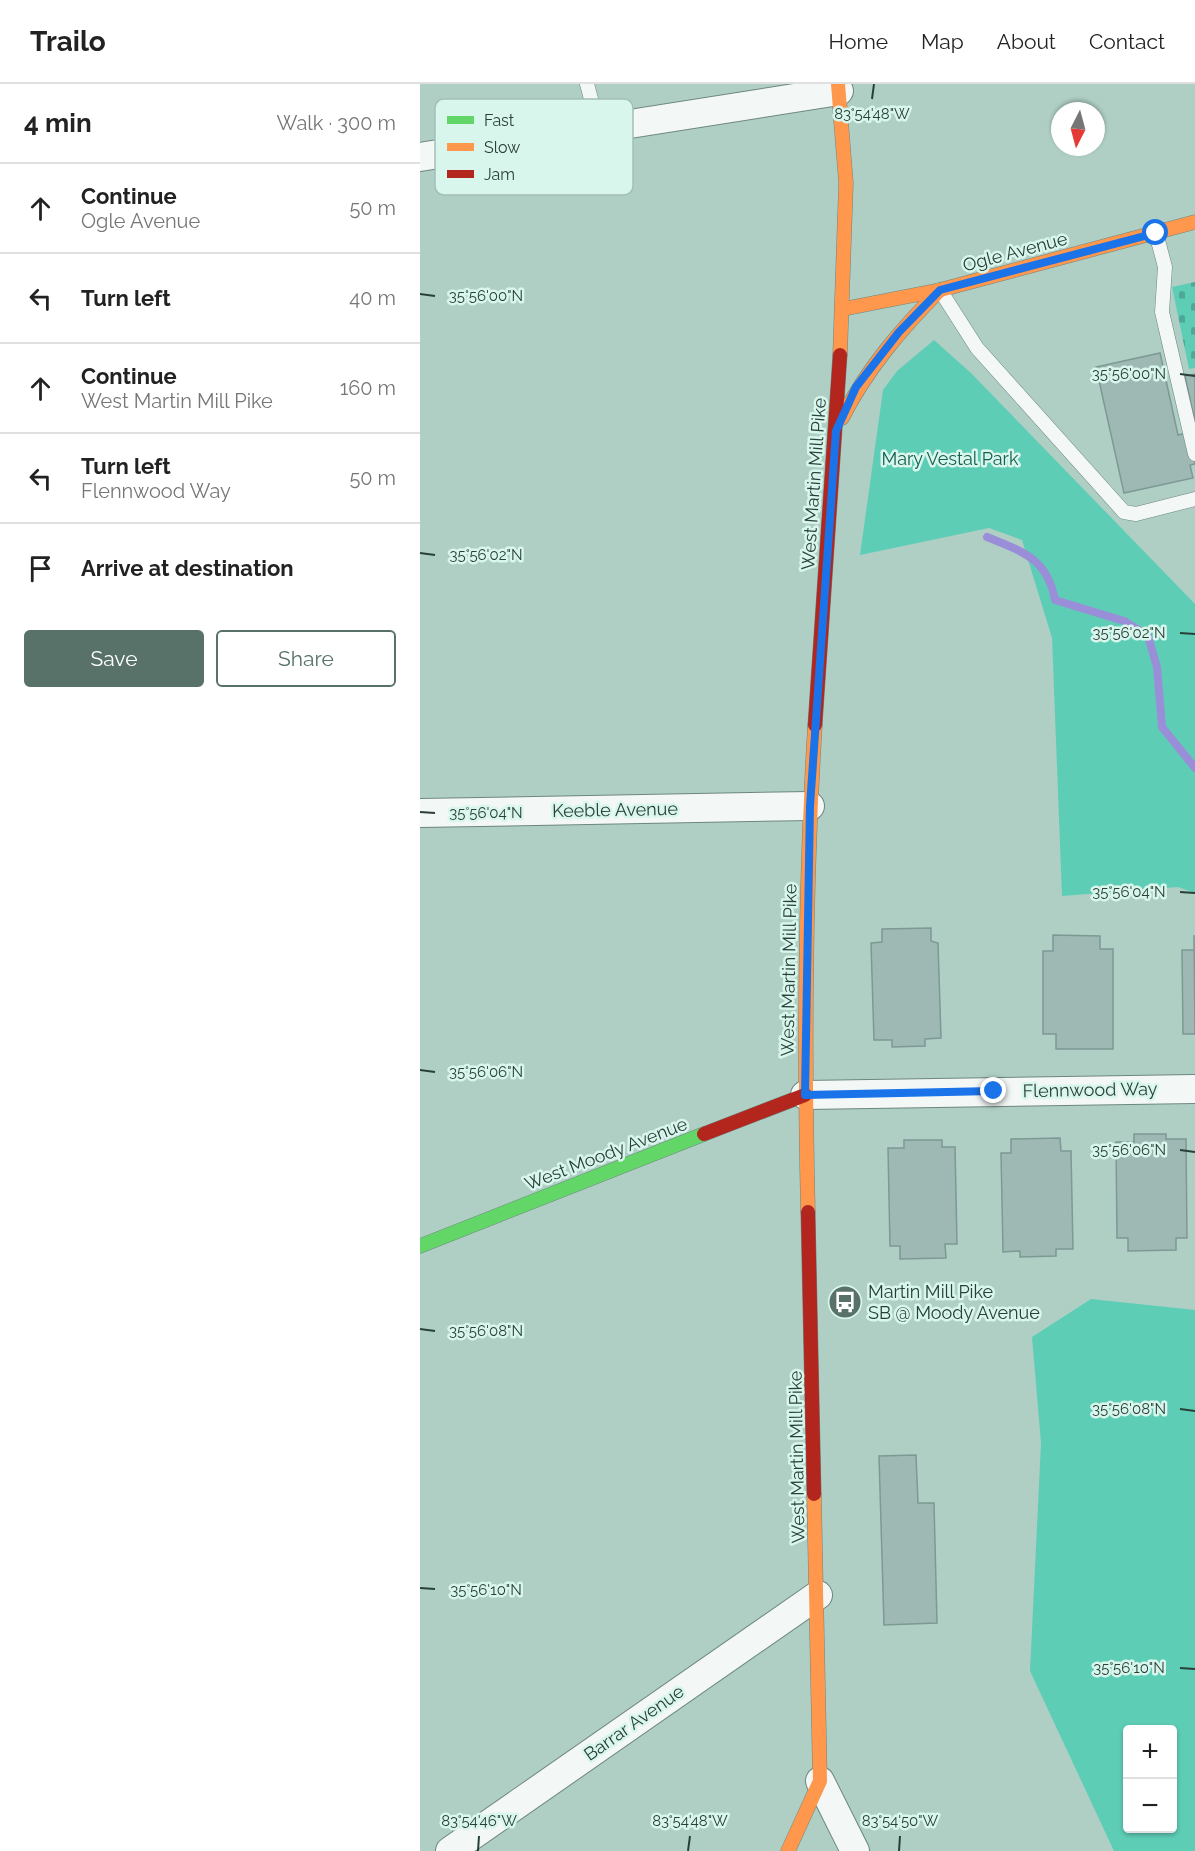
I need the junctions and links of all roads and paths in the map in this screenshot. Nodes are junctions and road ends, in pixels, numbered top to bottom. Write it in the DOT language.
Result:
graph roads {
  1 [pos="587,84"];
  2 [pos="839,88"];
  3 [pos="591,99"];
  4 [pos="633,123"];
  5 [pos="435,155"];
  6 [pos="420,157"];
  7 [pos="1195,222"];
  8 [pos="1156,233"];
  9 [pos="940,290"];
  10 [pos="843,309"];
  11 [pos="836,431"];
  12 [pos="1195,454"];
  13 [pos="1195,499"];
  14 [pos="810,806"];
  15 [pos="420,813"];
  16 [pos="1195,1089"];
  17 [pos="805,1095"];
  18 [pos="420,1246"];
  19 [pos="818,1595"];
  20 [pos="820,1781"];
  21 [pos="450,1851"];
  22 [pos="788,1851"];
  23 [pos="855,1851"];
  1 -- 3 [label="lane"];
  2 -- 4 [label="street"];
  2 -- 10 [label="main road, West Martin Mill Pike"];
  5 -- 6 [label="street"];
  7 -- 8 [label="main road, Ogle Avenue"];
  8 -- 9 [label="main road, Ogle Avenue"];
  8 -- 12 [label="lane"];
  9 -- 10 [label="main road, Ogle Avenue"];
  9 -- 11 [label="main road"];
  9 -- 13 [label="lane"];
  10 -- 11 [label="main road, West Martin Mill Pike"];
  11 -- 14 [label="main road, West Martin Mill Pike"];
  14 -- 15 [label="street, Keeble Avenue"];
  14 -- 17 [label="main road, West Martin Mill Pike"];
  16 -- 17 [label="street, Flennwood Way"];
  17 -- 18 [label="main road, West Moody Avenue"];
  17 -- 19 [label="main road, West Martin Mill Pike"];
  19 -- 20 [label="main road, West Martin Mill Pike"];
  19 -- 21 [label="street, Barrar Avenue"];
  20 -- 22 [label="main road, West Martin Mill Pike"];
  20 -- 23 [label="street"];
}
